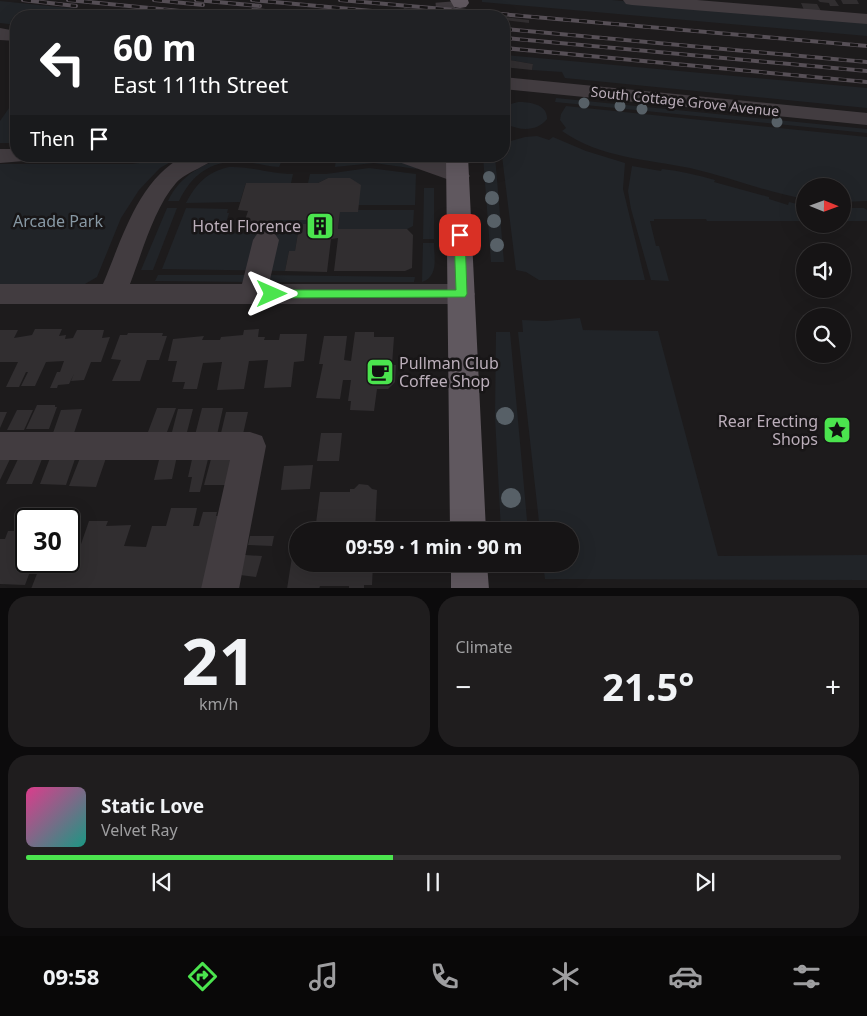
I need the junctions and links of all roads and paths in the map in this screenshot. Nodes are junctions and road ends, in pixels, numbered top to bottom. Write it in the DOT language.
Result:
graph roads {
  1 [pos="632,0"];
  2 [pos="867,20"];
  3 [pos="510,84"];
  4 [pos="867,119"];
  5 [pos="191,162"];
  6 [pos="424,162"];
  7 [pos="457,166"];
  8 [pos="266,240"];
  9 [pos="0,294"];
  10 [pos="112,294"];
  11 [pos="254,294"];
  12 [pos="461,294"];
  13 [pos="0,446"];
  14 [pos="468,522"];
  15 [pos="469,572"];
  16 [pos="220,588"];
  17 [pos="470,588"];
  1 -- 2 [label="street"];
  3 -- 4 [label="street, South Cottage Grove Avenue"];
  5 -- 10 [label="street"];
  6 -- 7 [label="street"];
  7 -- 12 [label="main road"];
  8 -- 11 [label="street"];
  9 -- 10 [label="street"];
  10 -- 11 [label="street"];
  11 -- 12 [label="street"];
  12 -- 14 [label="main road"];
  13 -- 16 [label="street"];
  15 -- 17 [label="main road"];
}
